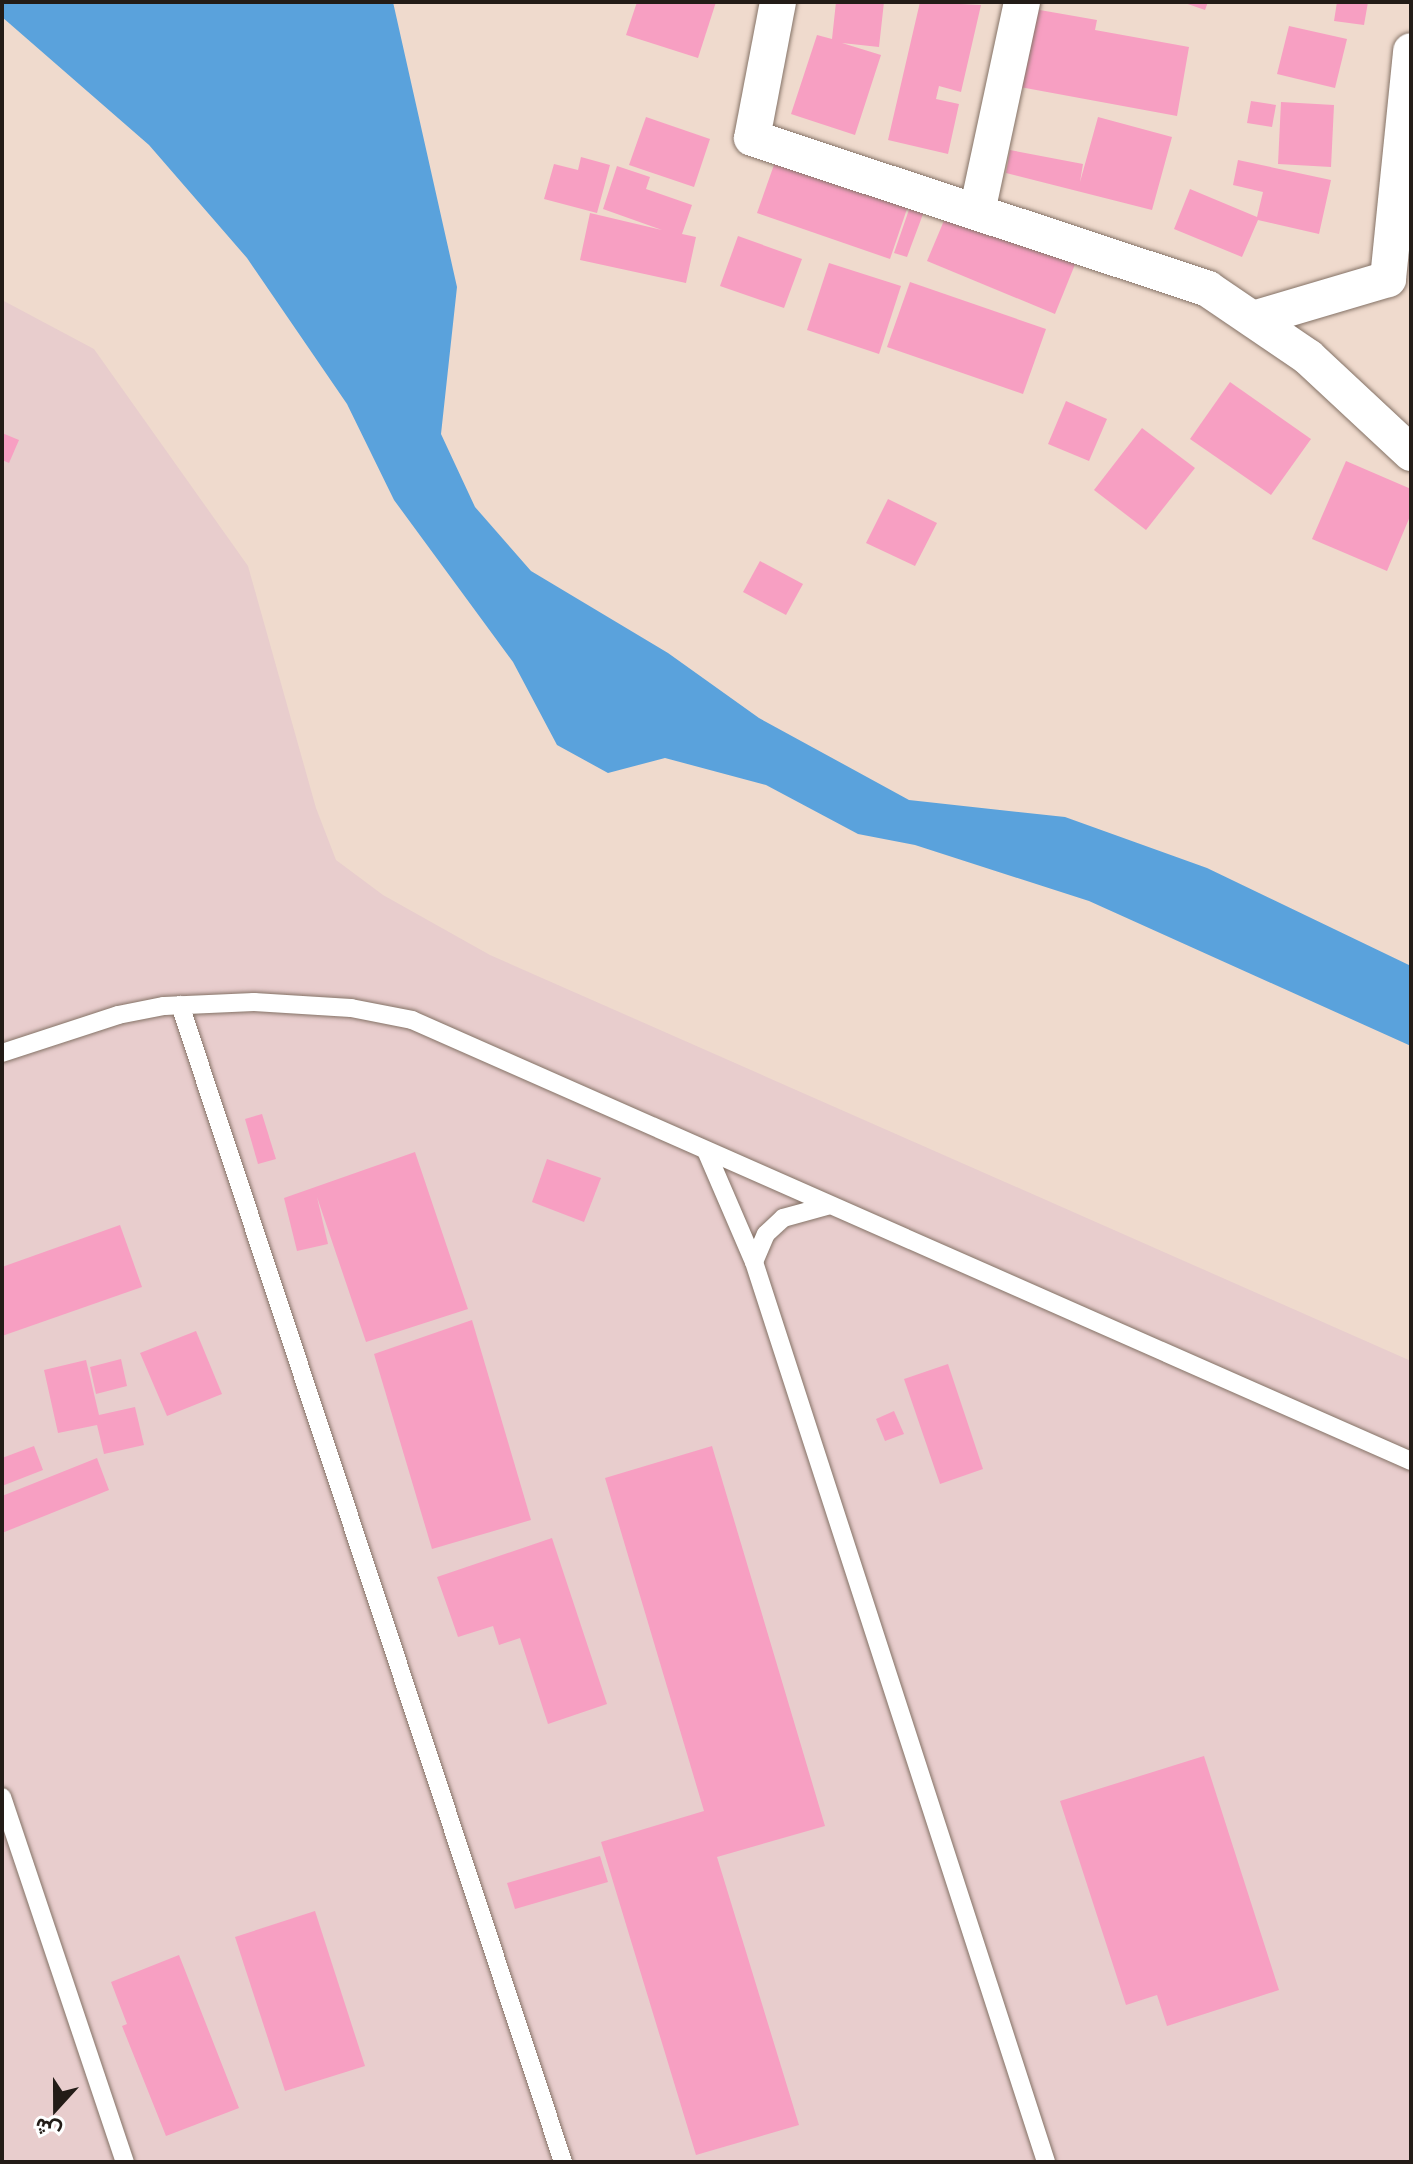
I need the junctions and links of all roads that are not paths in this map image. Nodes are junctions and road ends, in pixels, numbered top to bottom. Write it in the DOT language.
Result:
graph roads {
  1 [pos="778,2"];
  2 [pos="1022,2"];
  3 [pos="1410,66"];
  4 [pos="977,212"];
  5 [pos="1399,288"];
  6 [pos="1253,319"];
  7 [pos="1411,453"];
  8 [pos="180,1005"];
  9 [pos="2,1053"];
  10 [pos="707,1153"];
  11 [pos="827,1206"];
  12 [pos="754,1262"];
  13 [pos="1411,1461"];
  14 [pos="2,1797"];
  15 [pos="125,2162"];
  16 [pos="563,2162"];
  17 [pos="1046,2162"];
  1 -- 4 [label="street"];
  2 -- 4 [label="street"];
  3 -- 5 [label="street"];
  4 -- 6 [label="street"];
  5 -- 6 [label="street"];
  6 -- 7 [label="street"];
  8 -- 9 [label="lane"];
  8 -- 10 [label="lane"];
  8 -- 16 [label="lane"];
  10 -- 11 [label="lane"];
  10 -- 12 [label="lane"];
  11 -- 12 [label="lane"];
  11 -- 13 [label="lane"];
  12 -- 17 [label="lane"];
  14 -- 15 [label="lane"];
}
